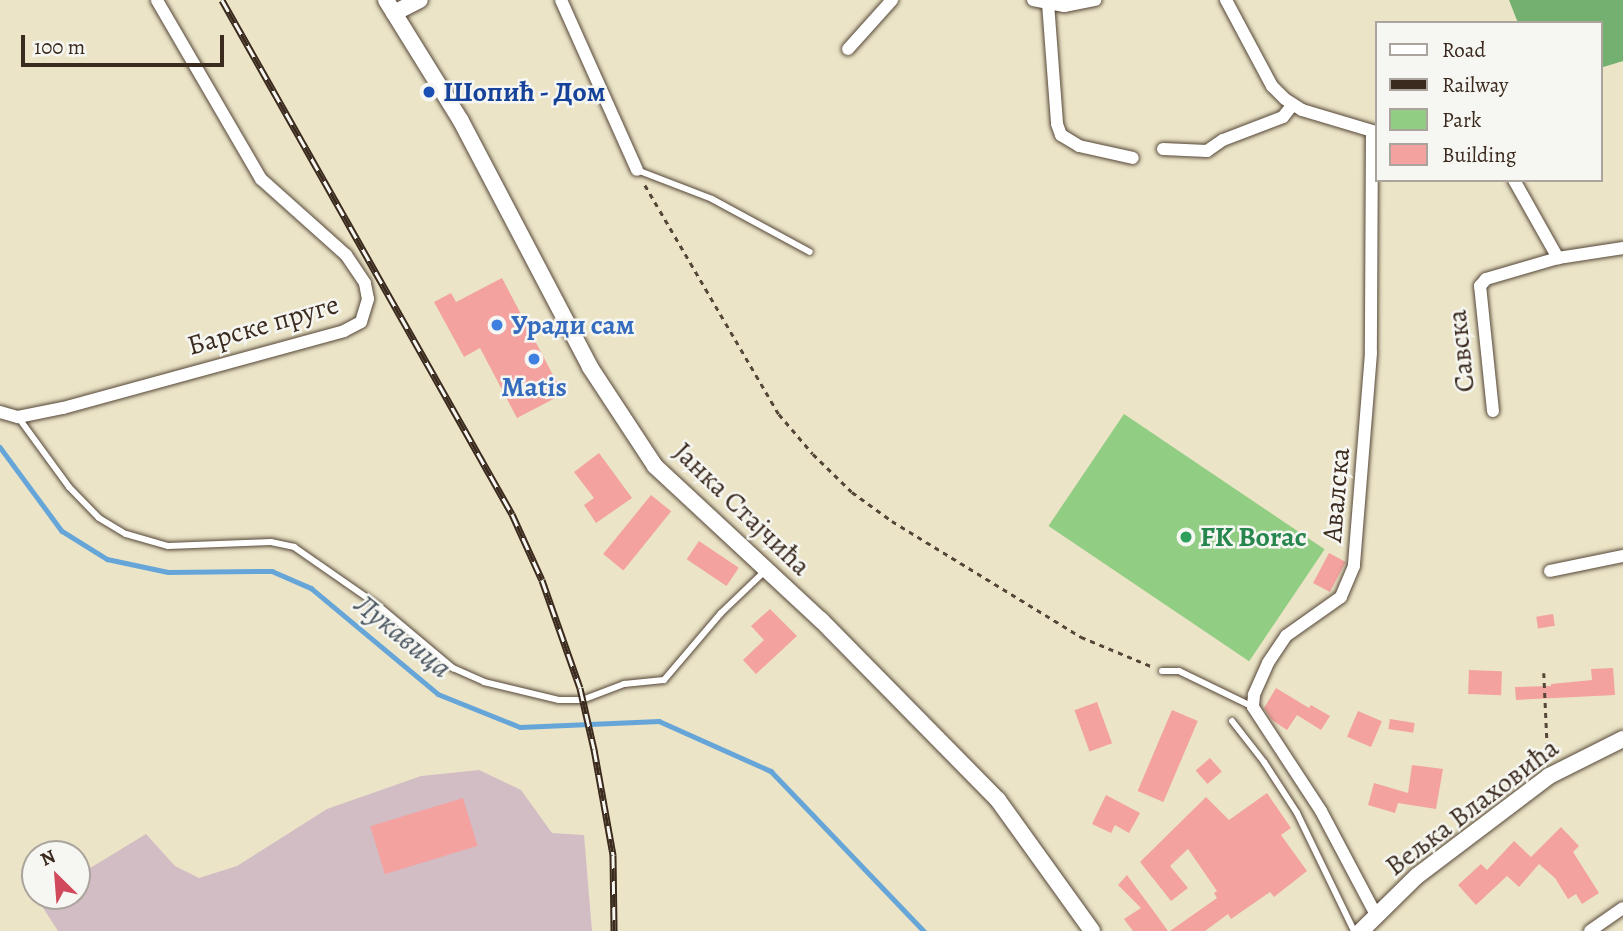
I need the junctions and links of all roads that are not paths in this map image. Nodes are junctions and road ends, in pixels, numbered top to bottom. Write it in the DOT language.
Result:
graph roads {
  1 [pos="157,0"];
  2 [pos="420,0"];
  3 [pos="561,0"];
  4 [pos="892,0"];
  5 [pos="1033,0"];
  6 [pos="1095,0"];
  7 [pos="1226,0"];
  8 [pos="1048,3"];
  9 [pos="390,6"];
  10 [pos="848,49"];
  11 [pos="1293,104"];
  12 [pos="1374,132"];
  13 [pos="1163,149"];
  14 [pos="1133,158"];
  15 [pos="637,170"];
  16 [pos="1515,182"];
  17 [pos="1623,248"];
  18 [pos="810,252"];
  19 [pos="1558,258"];
  20 [pos="1493,411"];
  21 [pos="0,412"];
  22 [pos="18,417"];
  23 [pos="1623,555"];
  24 [pos="767,569"];
  25 [pos="1550,571"];
  26 [pos="1162,671"];
  27 [pos="1253,707"];
  28 [pos="1232,721"];
  29 [pos="1623,739"];
  30 [pos="1623,908"];
  31 [pos="1376,915"];
  32 [pos="1092,931"];
  33 [pos="1354,931"];
  34 [pos="1361,931"];
  35 [pos="1590,931"];
  1 -- 22 [label="street, Барске пруге"];
  2 -- 9 [label="street"];
  3 -- 15 [label="street"];
  4 -- 10 [label="street"];
  5 -- 8 [label="street"];
  6 -- 8 [label="street"];
  7 -- 11 [label="street"];
  8 -- 14 [label="street"];
  9 -- 24 [label="street, Јанка Стајчића"];
  11 -- 12 [label="street"];
  11 -- 13 [label="street"];
  12 -- 27 [label="street, Авалска"];
  15 -- 18 [label="lane"];
  16 -- 19 [label="street"];
  17 -- 19 [label="street"];
  19 -- 20 [label="street, Савска"];
  21 -- 22 [label="street"];
  22 -- 24 [label="lane"];
  23 -- 25 [label="street"];
  24 -- 32 [label="street, Јанка Стајчића"];
  26 -- 27 [label="lane"];
  27 -- 31 [label="street"];
  28 -- 33 [label="lane"];
  29 -- 31 [label="street, Вељка Влаховића"];
  30 -- 35 [label="street"];
  31 -- 34 [label="street, Вељка Влаховића"];
}
